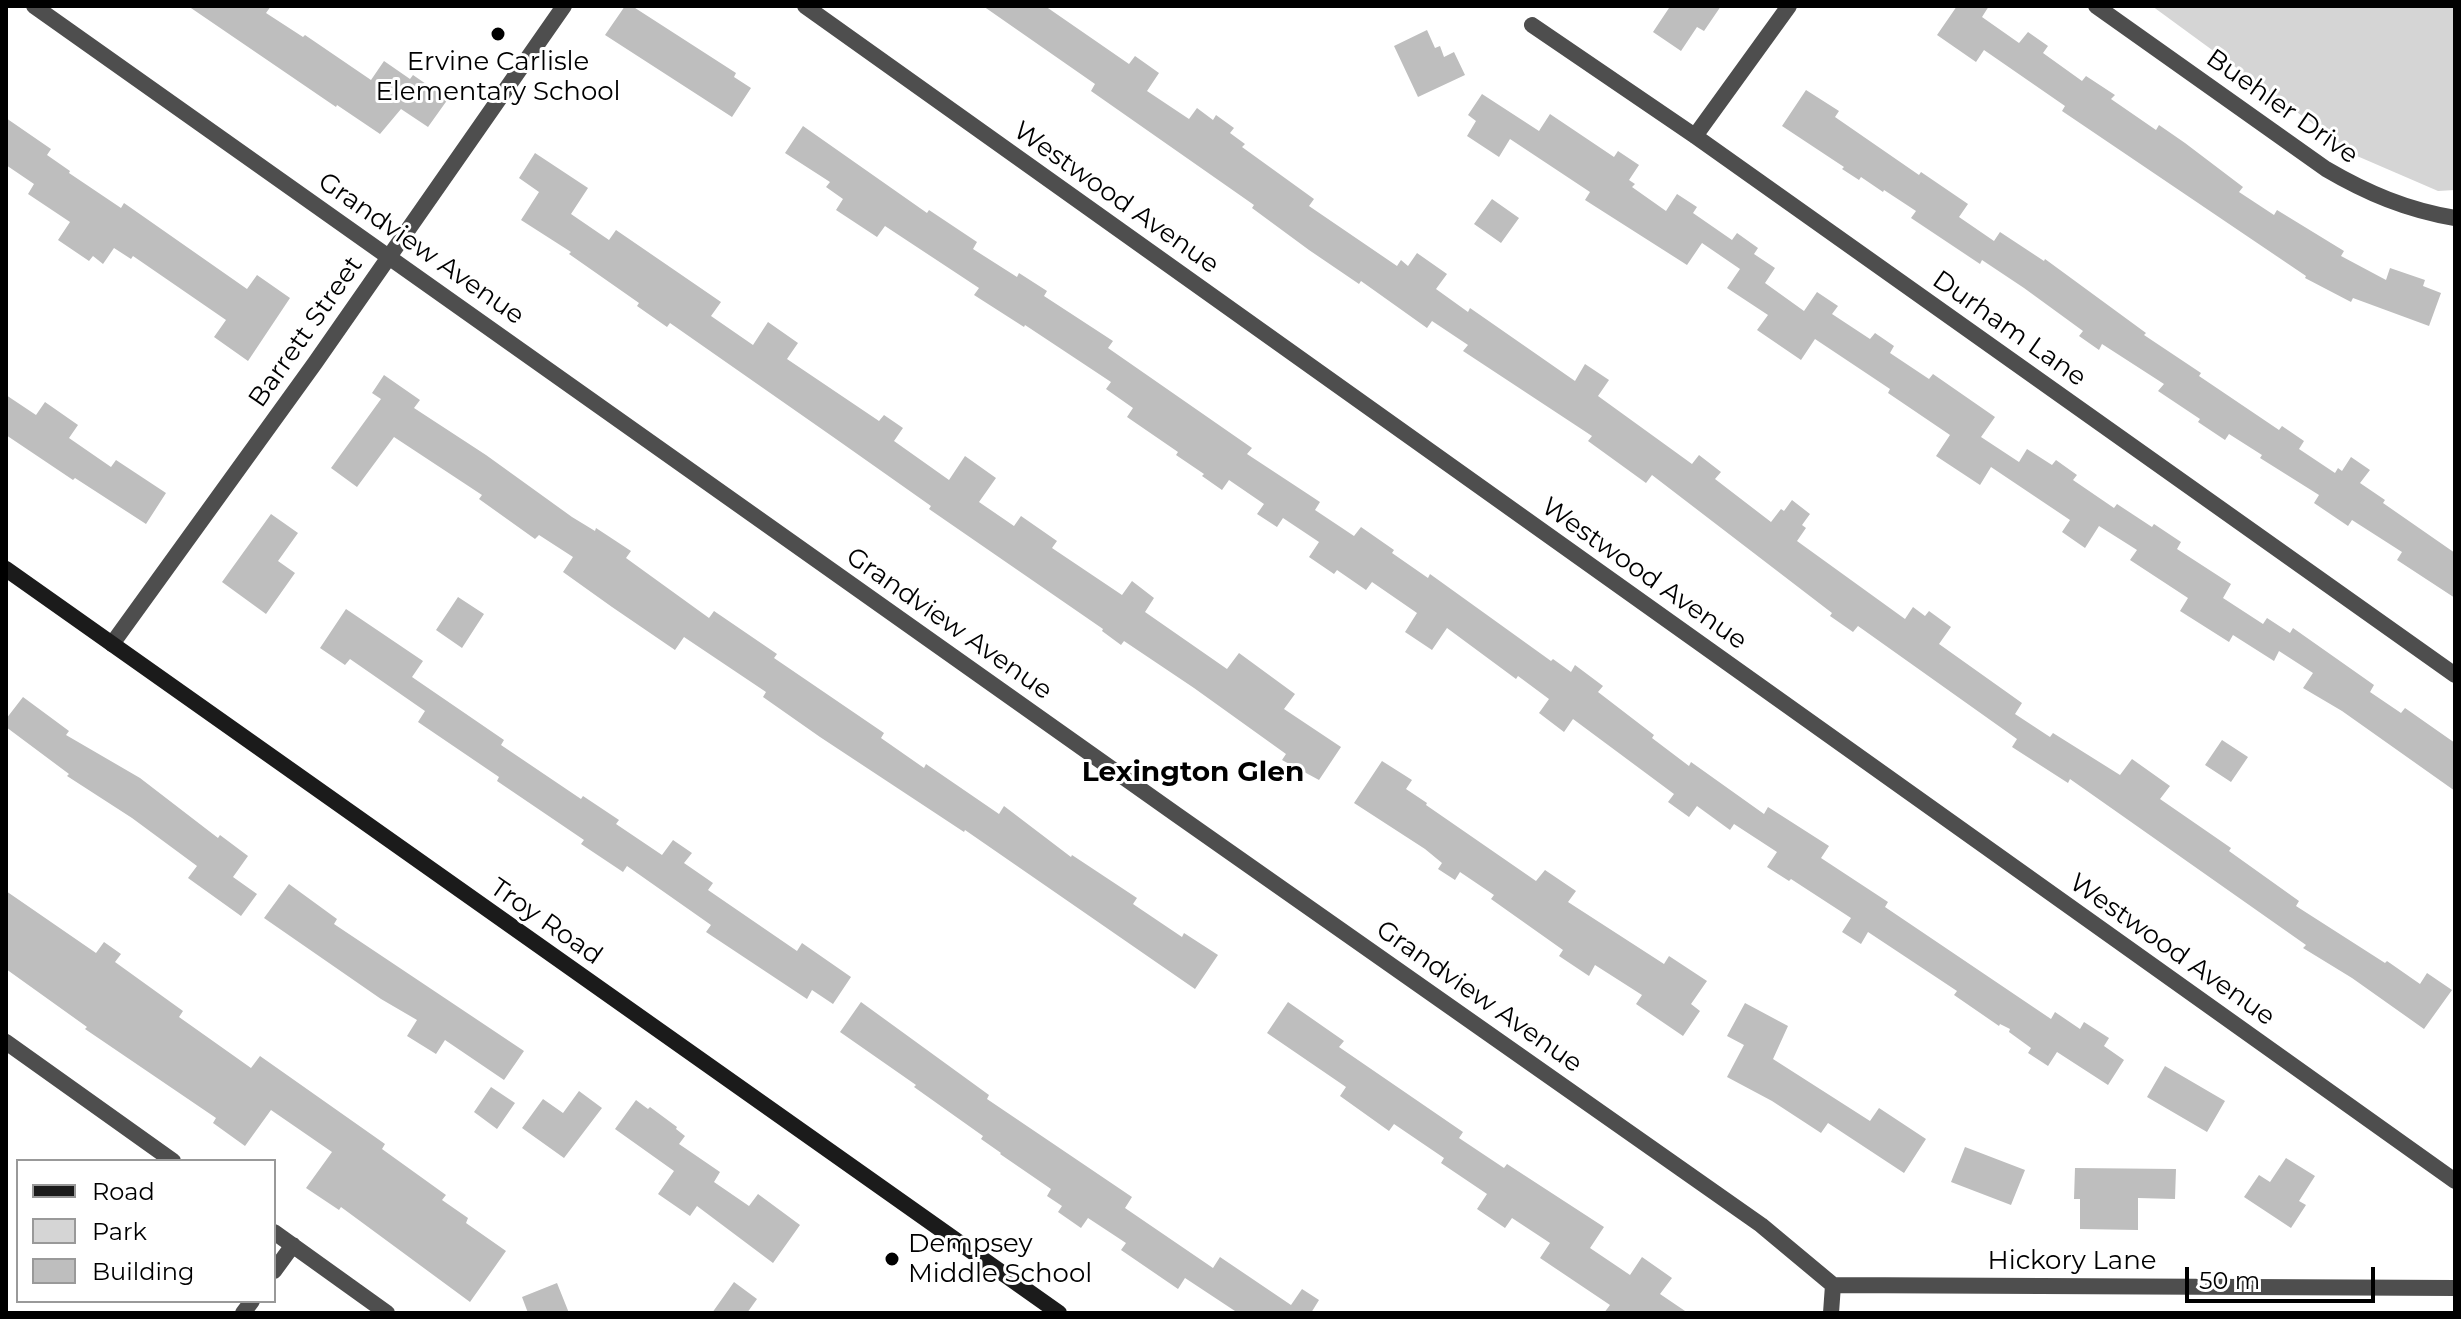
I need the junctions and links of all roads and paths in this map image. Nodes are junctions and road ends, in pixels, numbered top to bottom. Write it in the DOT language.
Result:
graph roads {
  1 [pos="34,6"];
  2 [pos="564,6"];
  3 [pos="805,6"];
  4 [pos="1789,6"];
  5 [pos="2096,6"];
  6 [pos="1532,25"];
  7 [pos="1695,136"];
  8 [pos="2455,218"];
  9 [pos="390,255"];
  10 [pos="6,569"];
  11 [pos="112,644"];
  12 [pos="2455,675"];
  13 [pos="6,1042"];
  14 [pos="170,1159"];
  15 [pos="2455,1181"];
  16 [pos="276,1233"];
  17 [pos="293,1245"];
  18 [pos="276,1268"];
  19 [pos="1833,1285"];
  20 [pos="2455,1288"];
  21 [pos="387,1313"];
  22 [pos="1059,1313"];
  23 [pos="1831,1313"];
  1 -- 9 [label="street, Grandview Avenue"];
  2 -- 9 [label="street, Barrett Street"];
  3 -- 15 [label="street, Westwood Avenue"];
  4 -- 7 [label="street"];
  5 -- 8 [label="street, Buehler Drive"];
  6 -- 7 [label="street, Durham Lane"];
  7 -- 12 [label="street, Durham Lane"];
  9 -- 11 [label="street, Barrett Street"];
  9 -- 19 [label="street, Grandview Avenue"];
  10 -- 11 [label="street, Troy Road"];
  11 -- 22 [label="street, Troy Road"];
  13 -- 14 [label="street"];
  16 -- 17 [label="street"];
  17 -- 18 [label="street"];
  17 -- 21 [label="street"];
  19 -- 20 [label="street, Hickory Lane"];
  19 -- 23 [label="street"];
}
